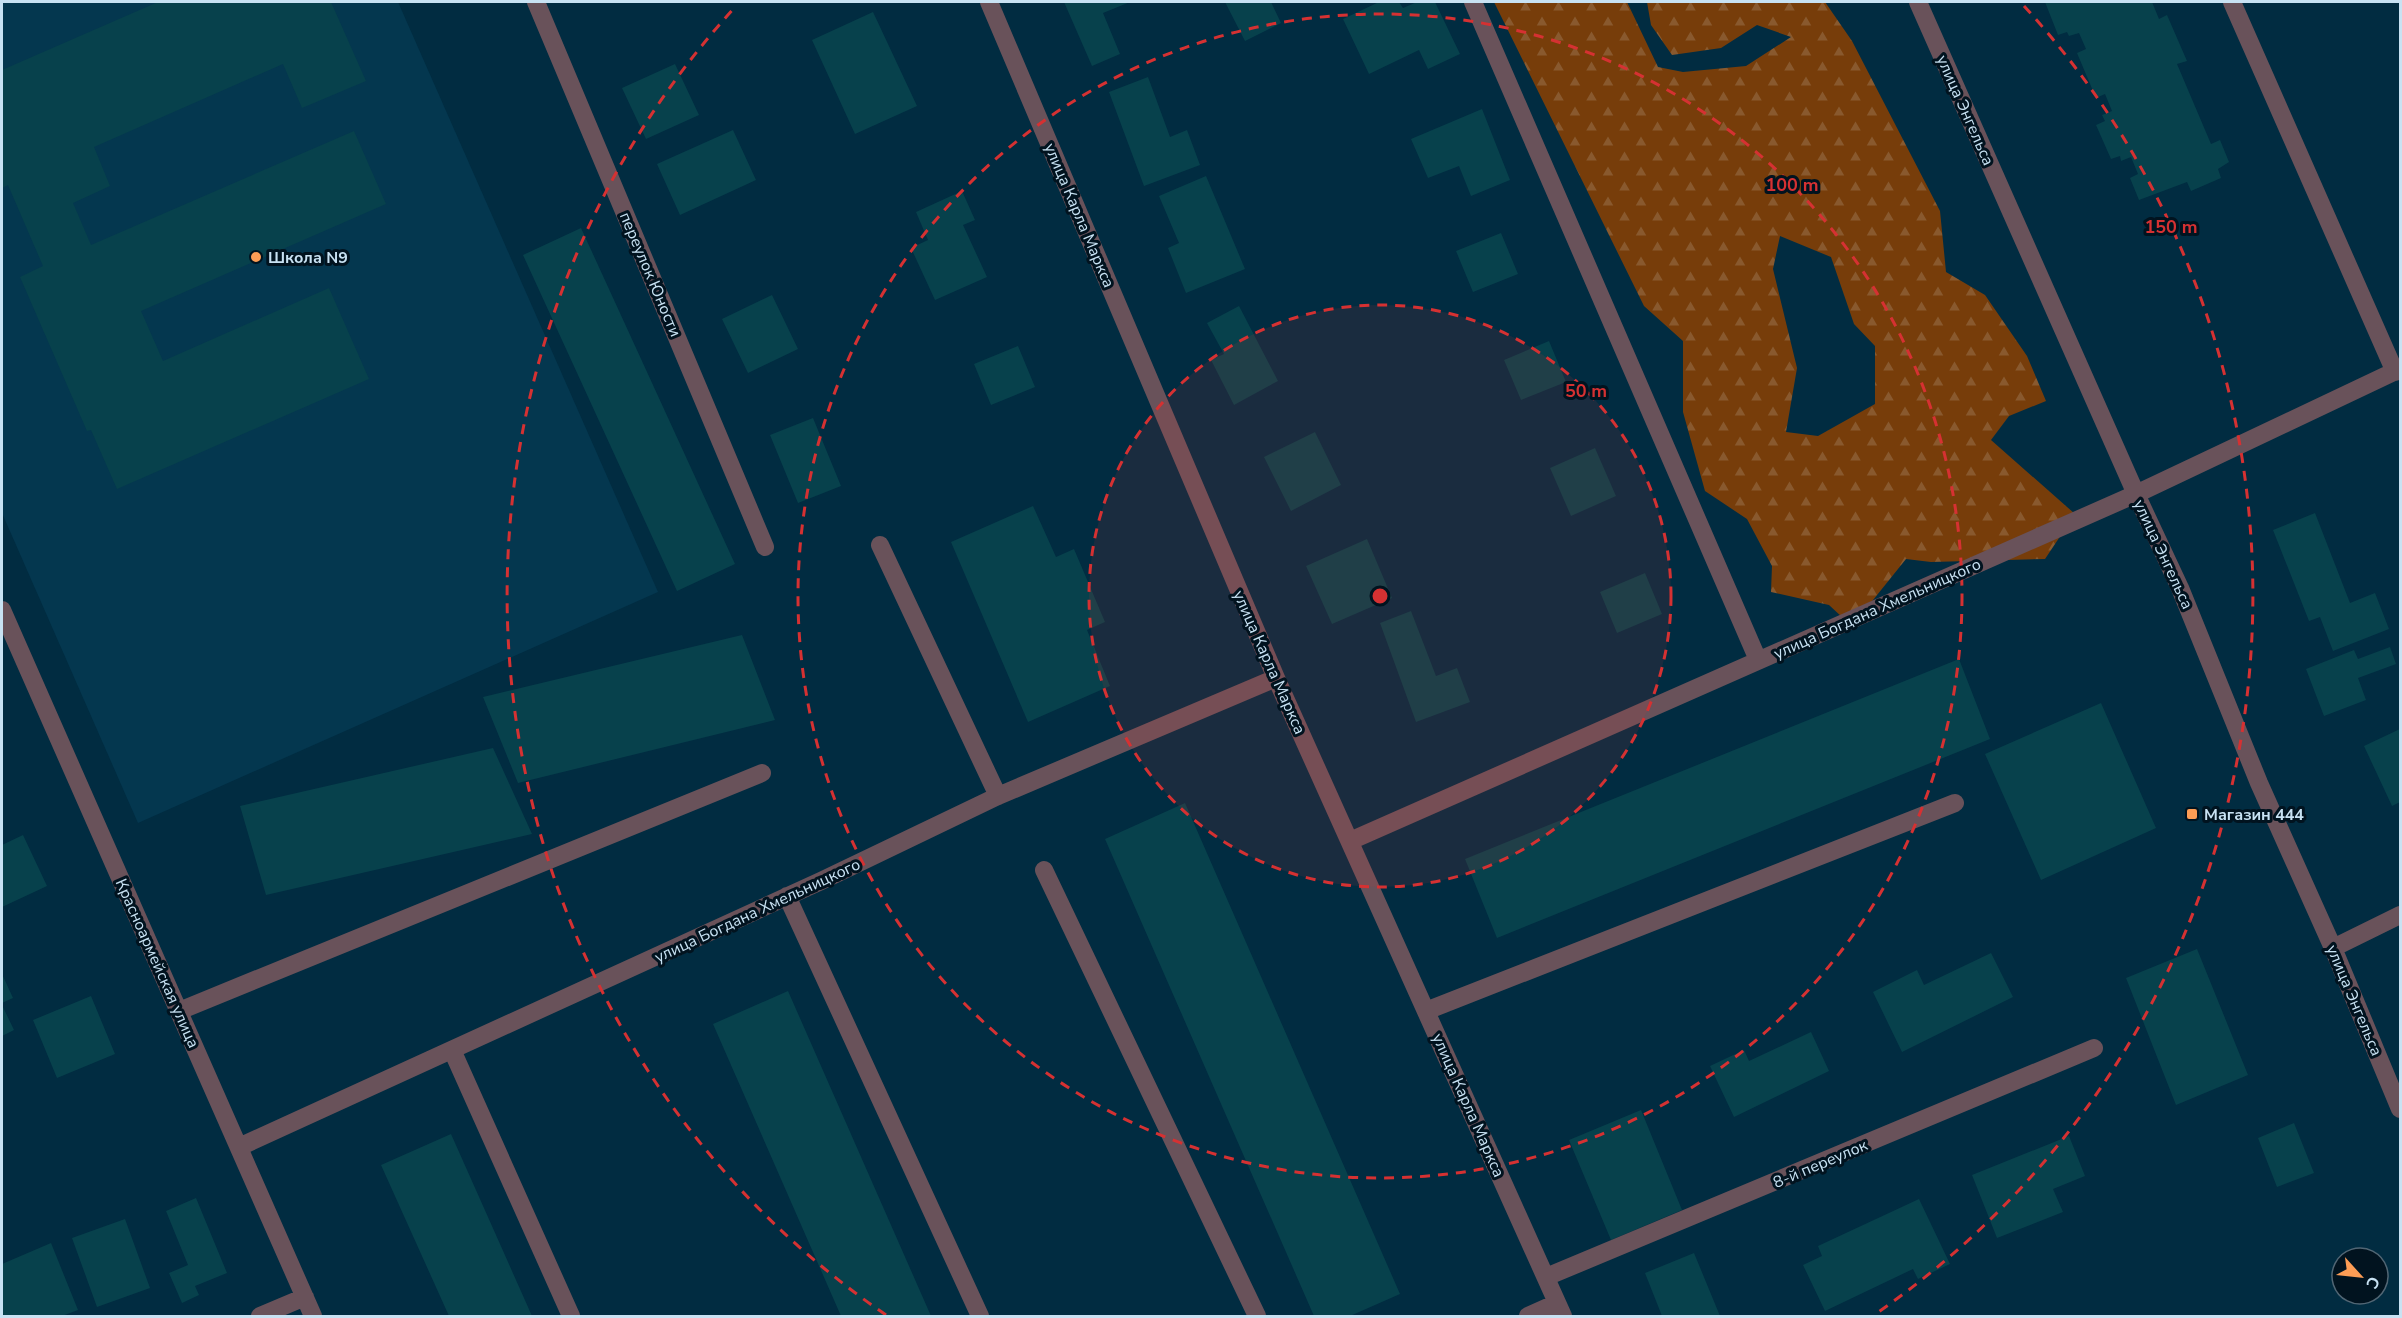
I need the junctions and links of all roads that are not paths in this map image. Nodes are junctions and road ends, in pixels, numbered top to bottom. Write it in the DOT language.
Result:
graph roads {
  1 [pos="536,2"];
  2 [pos="989,2"];
  3 [pos="1473,2"];
  4 [pos="1918,2"];
  5 [pos="2232,2"];
  6 [pos="2398,371"];
  7 [pos="2136,494"];
  8 [pos="880,545"];
  9 [pos="765,547"];
  10 [pos="2,610"];
  11 [pos="1758,660"];
  12 [pos="1276,678"];
  13 [pos="762,773"];
  14 [pos="998,796"];
  15 [pos="1955,803"];
  16 [pos="1350,841"];
  17 [pos="1044,870"];
  18 [pos="787,896"];
  19 [pos="2400,915"];
  20 [pos="2333,948"];
  21 [pos="179,1011"];
  22 [pos="1426,1011"];
  23 [pos="2094,1048"];
  24 [pos="452,1050"];
  25 [pos="2400,1110"];
  26 [pos="239,1147"];
  27 [pos="1546,1277"];
  28 [pos="305,1297"];
  29 [pos="1560,1310"];
  30 [pos="260,1317"];
  31 [pos="313,1317"];
  32 [pos="571,1317"];
  33 [pos="980,1317"];
  34 [pos="1257,1317"];
  35 [pos="1528,1317"];
  1 -- 9 [label="street, переулок Юности"];
  2 -- 12 [label="street, улица Карла Маркса"];
  3 -- 11 [label="street"];
  4 -- 7 [label="street, улица Энгельса"];
  5 -- 6 [label="street"];
  6 -- 7 [label="street, улица Богдана Хмельницкого"];
  7 -- 11 [label="street, улица Богдана Хмельницкого"];
  7 -- 20 [label="street, улица Энгельса"];
  8 -- 14 [label="street"];
  10 -- 21 [label="street, Красноармейская улица"];
  11 -- 16 [label="street, улица Богдана Хмельницкого"];
  12 -- 14 [label="street, улица Богдана Хмельницкого"];
  12 -- 16 [label="street, улица Карла Маркса"];
  13 -- 21 [label="street"];
  14 -- 18 [label="street, улица Богдана Хмельницкого"];
  15 -- 22 [label="street"];
  16 -- 22 [label="street, улица Карла Маркса"];
  17 -- 34 [label="street"];
  18 -- 24 [label="street, улица Богдана Хмельницкого"];
  18 -- 33 [label="street"];
  19 -- 20 [label="street"];
  20 -- 25 [label="street, улица Энгельса"];
  21 -- 26 [label="street, Красноармейская улица"];
  22 -- 27 [label="street, улица Карла Маркса"];
  23 -- 27 [label="street, 8-й переулок"];
  24 -- 26 [label="street, улица Богдана Хмельницкого"];
  24 -- 32 [label="street"];
  26 -- 28 [label="street, Красноармейская улица"];
  27 -- 29 [label="street, улица Карла Маркса"];
  28 -- 30 [label="street"];
  28 -- 31 [label="street, Красноармейская улица"];
  29 -- 35 [label="street"];
}
